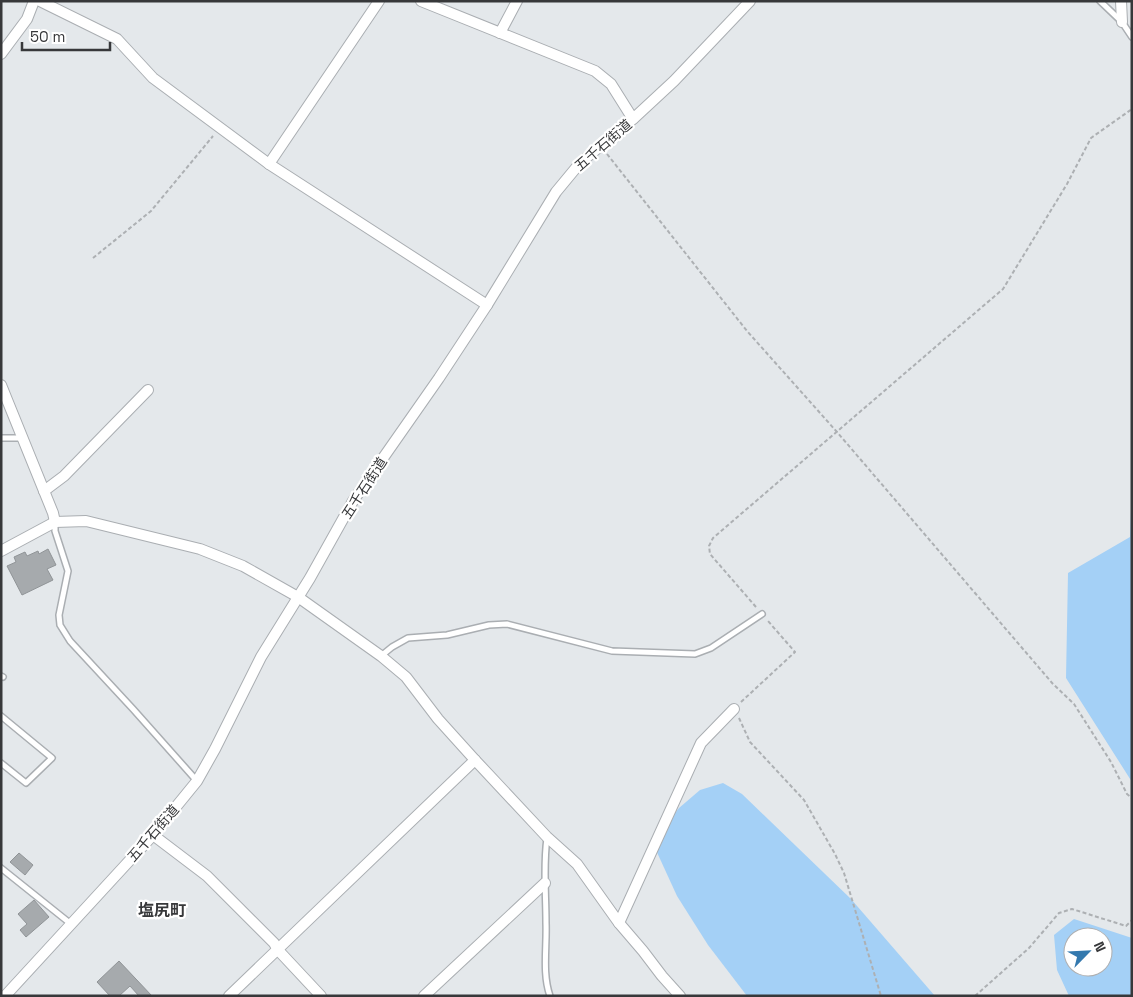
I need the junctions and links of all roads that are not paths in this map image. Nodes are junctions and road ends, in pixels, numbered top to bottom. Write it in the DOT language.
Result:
graph roads {
  1 [pos="34,1"];
  2 [pos="40,1"];
  3 [pos="379,1"];
  4 [pos="421,1"];
  5 [pos="517,1"];
  6 [pos="750,1"];
  7 [pos="1100,1"];
  8 [pos="1121,1"];
  9 [pos="1122,22"];
  10 [pos="500,33"];
  11 [pos="1132,37"];
  12 [pos="1,54"];
  13 [pos="633,119"];
  14 [pos="268,164"];
  15 [pos="487,305"];
  16 [pos="1,385"];
  17 [pos="148,390"];
  18 [pos="1,438"];
  19 [pos="22,438"];
  20 [pos="44,490"];
  21 [pos="55,522"];
  22 [pos="1,551"];
  23 [pos="298,597"];
  24 [pos="762,614"];
  25 [pos="381,656"];
  26 [pos="734,709"];
  27 [pos="1,716"];
  28 [pos="475,760"];
  29 [pos="1,763"];
  30 [pos="197,782"];
  31 [pos="153,834"];
  32 [pos="547,837"];
  33 [pos="1,868"];
  34 [pos="545,883"];
  35 [pos="619,923"];
  36 [pos="71,924"];
  37 [pos="278,950"];
  38 [pos="426,995"];
  39 [pos="5,996"];
  40 [pos="229,996"];
  41 [pos="321,996"];
  42 [pos="550,996"];
  43 [pos="680,996"];
  1 -- 12 [label="street"];
  2 -- 14 [label="street"];
  3 -- 14 [label="street"];
  4 -- 10 [label="street"];
  5 -- 10 [label="street"];
  6 -- 13 [label="street, 五千石街道"];
  7 -- 9 [label="lane"];
  8 -- 9 [label="street"];
  9 -- 11 [label="lane"];
  10 -- 13 [label="street"];
  13 -- 15 [label="street, 五千石街道"];
  14 -- 15 [label="street"];
  15 -- 23 [label="street, 五千石街道"];
  16 -- 19 [label="street"];
  17 -- 20 [label="street"];
  18 -- 19 [label="lane"];
  19 -- 20 [label="street"];
  20 -- 21 [label="street"];
  21 -- 22 [label="street"];
  21 -- 23 [label="street"];
  21 -- 30 [label="lane"];
  23 -- 25 [label="street"];
  23 -- 30 [label="street, 五千石街道"];
  24 -- 25 [label="lane"];
  25 -- 28 [label="street"];
  26 -- 35 [label="street"];
  27 -- 29 [label="lane"];
  28 -- 32 [label="street"];
  28 -- 37 [label="street"];
  30 -- 31 [label="street, 五千石街道"];
  31 -- 36 [label="street, 五千石街道"];
  31 -- 37 [label="street"];
  32 -- 34 [label="lane"];
  32 -- 35 [label="street"];
  33 -- 36 [label="lane"];
  34 -- 38 [label="street"];
  34 -- 42 [label="lane"];
  35 -- 43 [label="street"];
  36 -- 39 [label="street, 五千石街道"];
  37 -- 40 [label="street"];
  37 -- 41 [label="street"];
}
